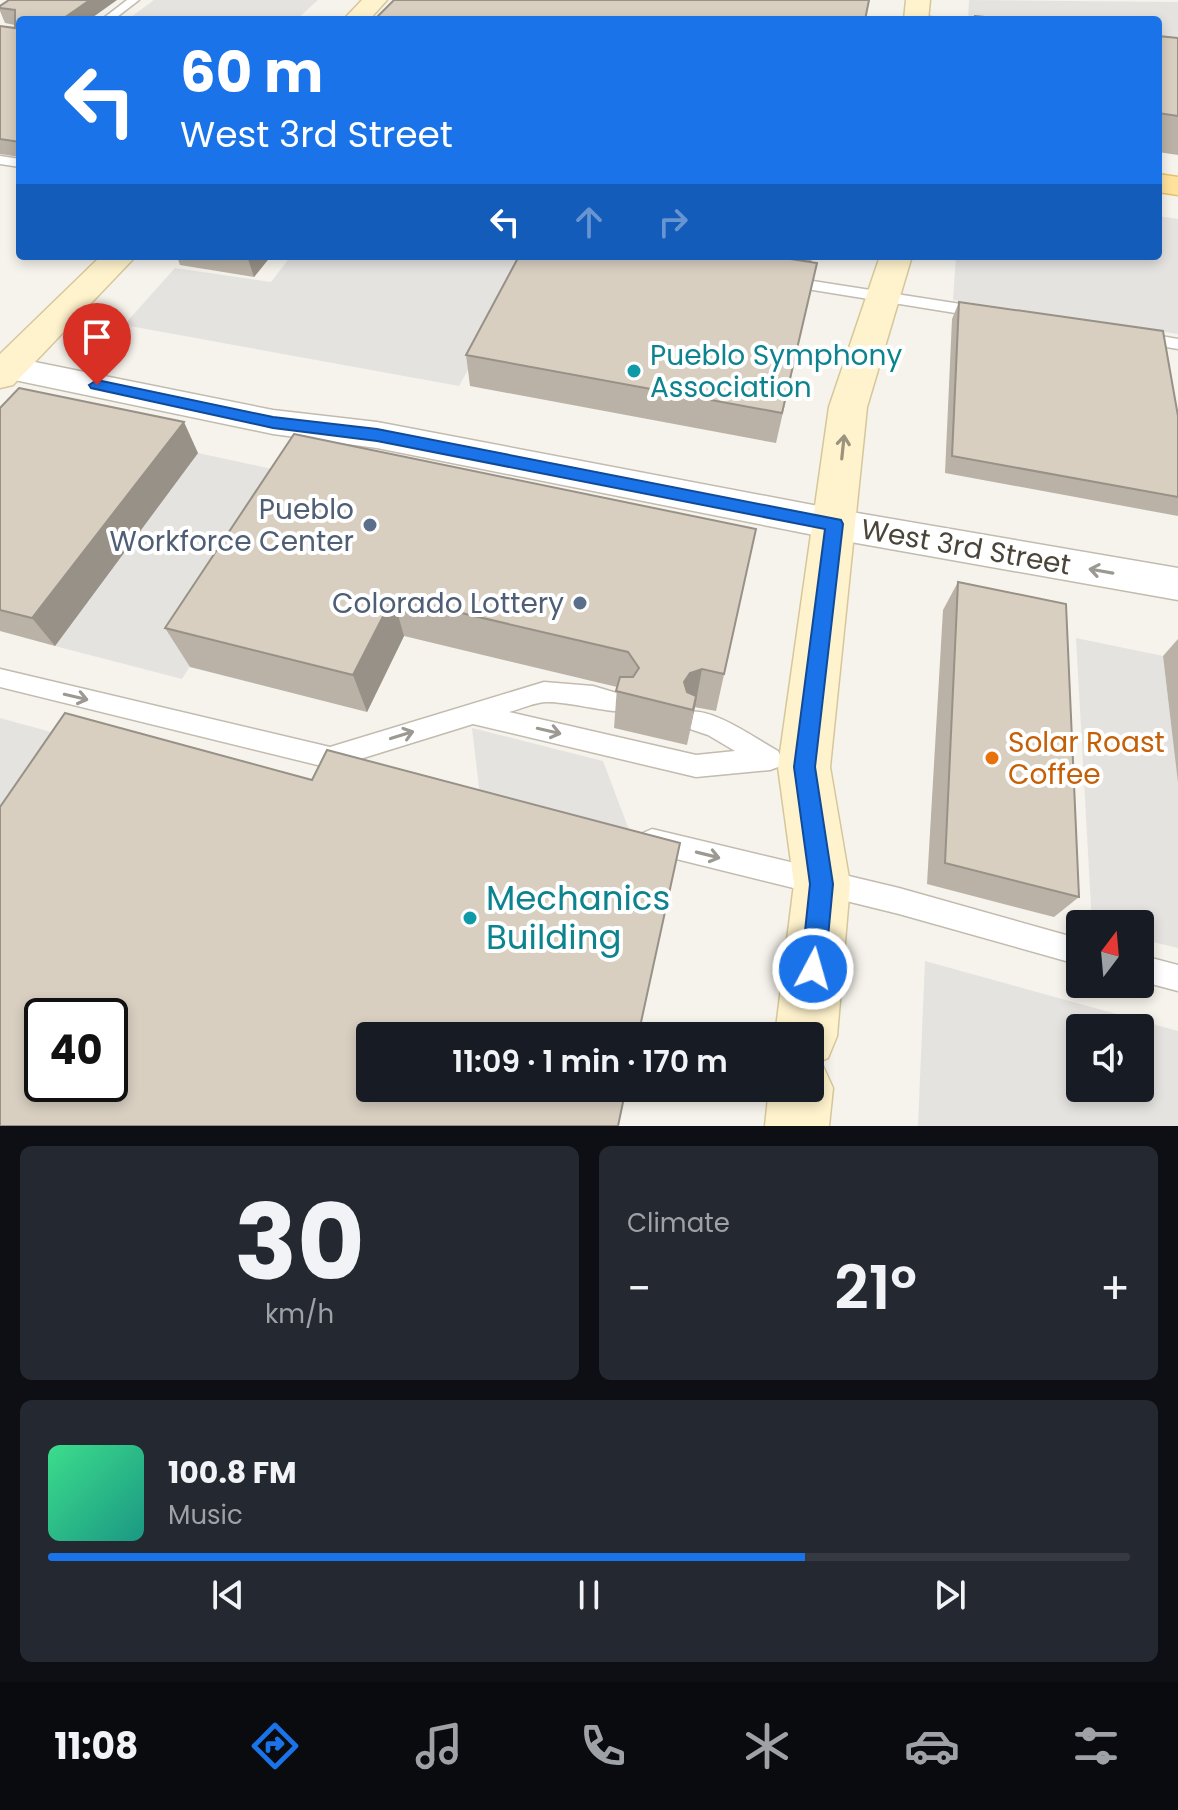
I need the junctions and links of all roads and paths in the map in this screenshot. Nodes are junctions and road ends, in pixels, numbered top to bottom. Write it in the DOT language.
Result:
graph roads {
  1 [pos="134,0"];
  2 [pos="375,0"];
  3 [pos="112,16"];
  4 [pos="359,16"];
  5 [pos="116,260"];
  6 [pos="895,260"];
  7 [pos="775,280"];
  8 [pos="883,297"];
  9 [pos="990,314"];
  10 [pos="1115,334"];
  11 [pos="1178,344"];
  12 [pos="3,370"];
  13 [pos="834,524"];
  14 [pos="1178,584"];
  15 [pos="0,678"];
  16 [pos="622,704"];
  17 [pos="473,714"];
  18 [pos="692,720"];
  19 [pos="331,757"];
  20 [pos="784,763"];
  21 [pos="376,768"];
  22 [pos="631,835"];
  23 [pos="822,884"];
  24 [pos="1066,948"];
  25 [pos="1154,972"];
  26 [pos="1178,978"];
  27 [pos="807,1022"];
  28 [pos="800,1102"];
  29 [pos="797,1126"];
  1 -- 3 [label="lane"];
  2 -- 4 [label="street"];
  5 -- 12 [label="street"];
  6 -- 8 [label="street"];
  7 -- 8 [label="lane"];
  8 -- 9 [label="lane"];
  13 -- 8 [label="street, one-way"];
  10 -- 11 [label="lane"];
  12 -- 13 [label="street, West 3rd Street"];
  14 -- 13 [label="street, West 3rd Street, one-way"];
  13 -- 20 [label="street"];
  15 -- 19 [label="lane, one-way"];
  16 -- 17 [label="lane"];
  19 -- 17 [label="lane, one-way"];
  17 -- 20 [label="lane, one-way"];
  18 -- 20 [label="lane"];
  19 -- 21 [label="lane"];
  20 -- 23 [label="street"];
  22 -- 23 [label="lane, one-way"];
  23 -- 24 [label="lane"];
  23 -- 27 [label="street"];
  25 -- 26 [label="lane"];
  28 -- 29 [label="street"];
}
